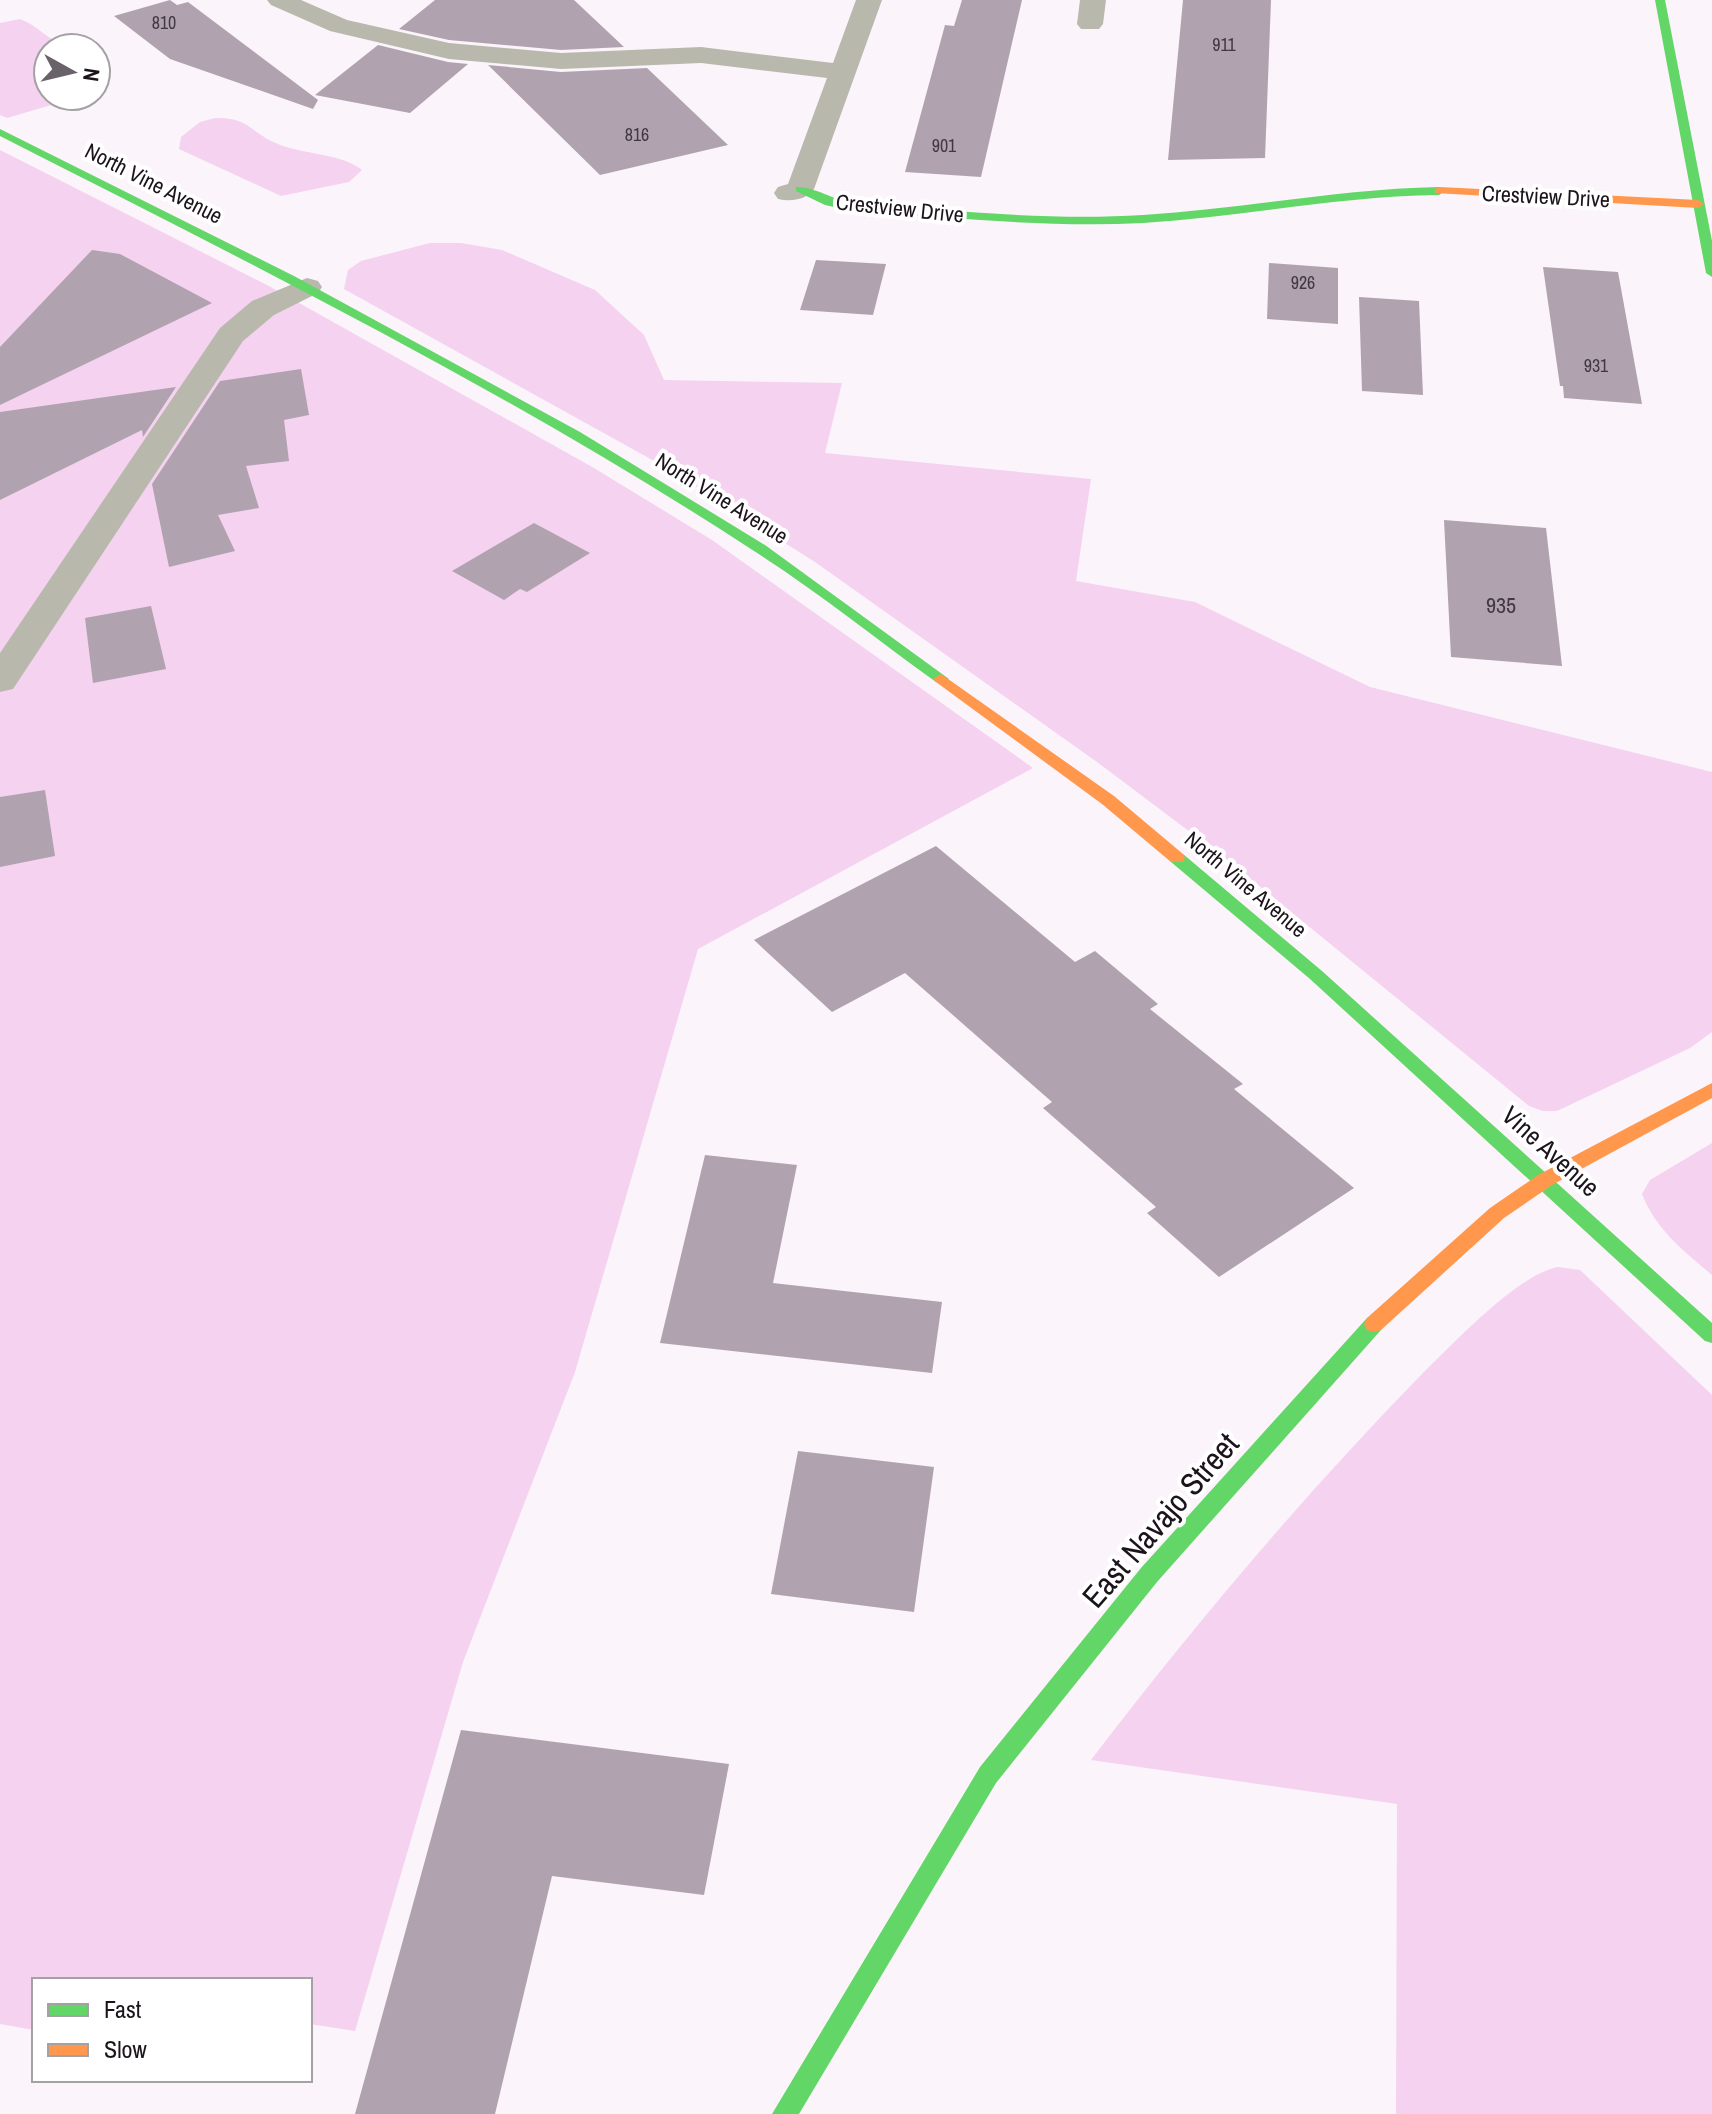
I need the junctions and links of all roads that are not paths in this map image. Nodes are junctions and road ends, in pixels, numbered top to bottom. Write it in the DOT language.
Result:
graph roads {
  1 [pos="280,0"];
  2 [pos="869,0"];
  3 [pos="1660,0"];
  4 [pos="843,72"];
  5 [pos="0,132"];
  6 [pos="1702,172"];
  7 [pos="794,191"];
  8 [pos="1698,204"];
  9 [pos="1712,273"];
  10 [pos="307,287"];
  11 [pos="0,681"];
  12 [pos="1352,1007"];
  13 [pos="1712,1090"];
  14 [pos="1545,1180"];
  15 [pos="1712,1335"];
  16 [pos="785,2114"];
  1 -- 4 [label="street"];
  2 -- 4 [label="street, Crestview Drive"];
  3 -- 6 [label="street"];
  4 -- 7 [label="street, Crestview Drive"];
  5 -- 10 [label="street, North Vine Avenue"];
  6 -- 8 [label="street"];
  7 -- 8 [label="street, Crestview Drive"];
  8 -- 9 [label="street"];
  10 -- 11 [label="street"];
  10 -- 12 [label="street, North Vine Avenue"];
  12 -- 14 [label="street, Vine Avenue"];
  13 -- 14 [label="street, East Navajo Street"];
  14 -- 15 [label="street, Vine Avenue"];
  14 -- 16 [label="street, East Navajo Street"];
}
